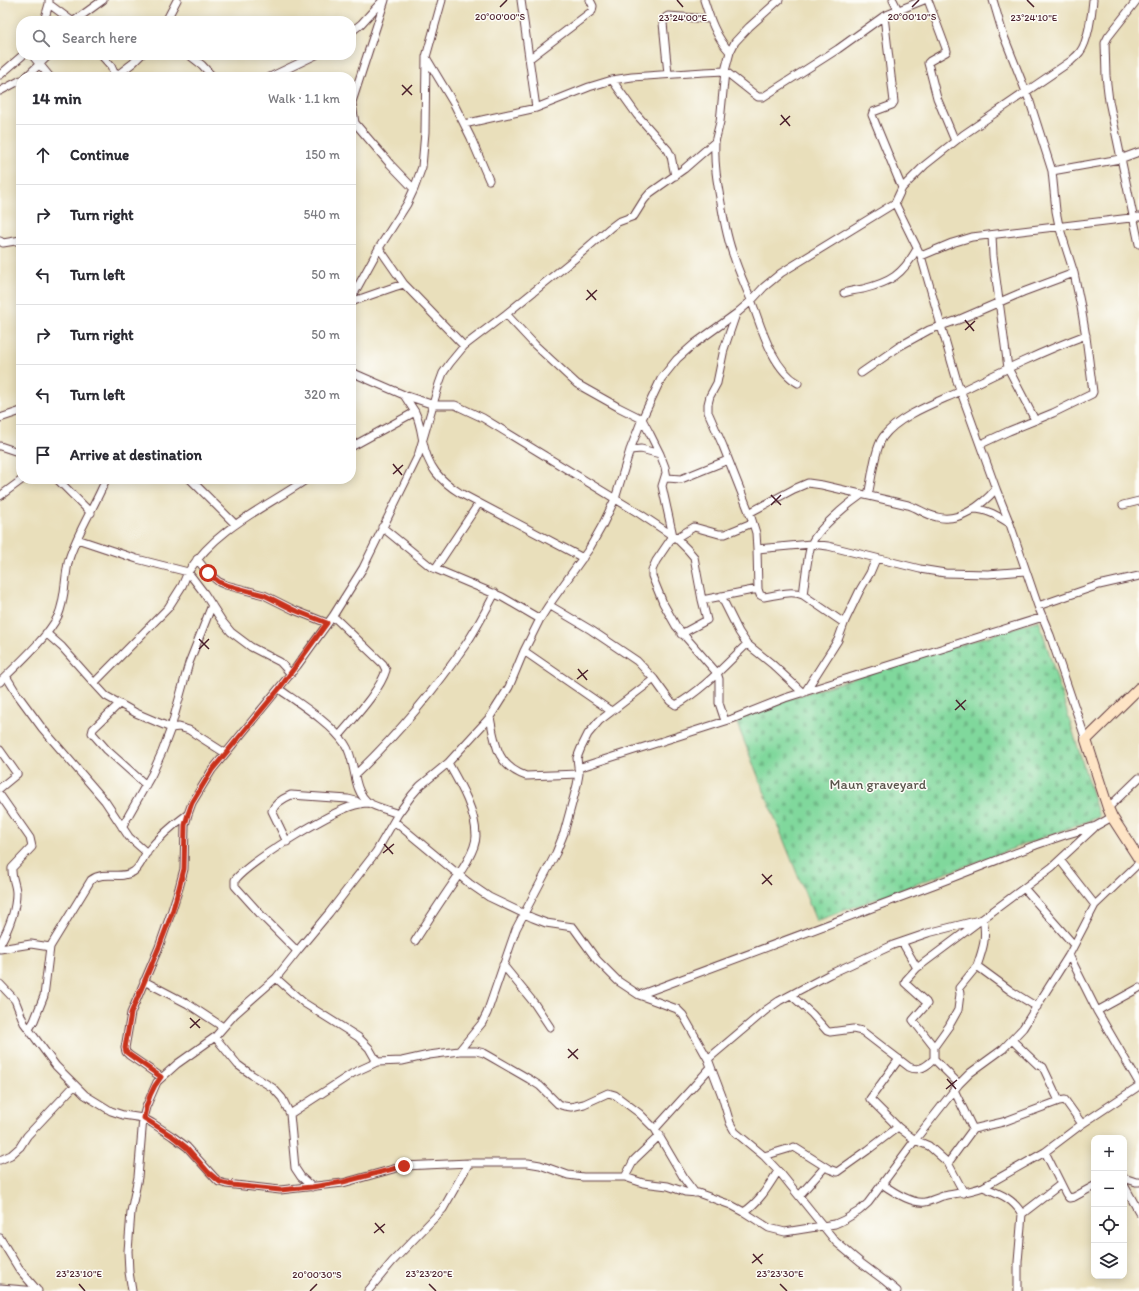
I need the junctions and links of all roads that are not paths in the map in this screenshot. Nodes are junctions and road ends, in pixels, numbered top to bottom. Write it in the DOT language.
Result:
graph roads {
  1 [pos="103,0"];
  2 [pos="177,0"];
  3 [pos="384,0"];
  4 [pos="442,0"];
  5 [pos="521,0"];
  6 [pos="590,0"];
  7 [pos="704,0"];
  8 [pos="779,0"];
  9 [pos="893,0"];
  10 [pos="924,0"];
  11 [pos="928,0"];
  12 [pos="993,0"];
  13 [pos="1093,0"];
  14 [pos="1137,0"];
  15 [pos="49,2"];
  16 [pos="898,10"];
  17 [pos="45,16"];
  18 [pos="67,16"];
  19 [pos="80,16"];
  20 [pos="169,16"];
  21 [pos="884,16"];
  22 [pos="710,19"];
  23 [pos="356,28"];
  24 [pos="730,52"];
  25 [pos="426,57"];
  26 [pos="528,59"];
  27 [pos="18,60"];
  28 [pos="36,60"];
  29 [pos="44,60"];
  30 [pos="106,60"];
  31 [pos="136,60"];
  32 [pos="195,60"];
  33 [pos="306,60"];
  34 [pos="40,65"];
  35 [pos="726,71"];
  36 [pos="32,72"];
  37 [pos="46,72"];
  38 [pos="114,72"];
  39 [pos="121,72"];
  40 [pos="208,72"];
  41 [pos="281,72"];
  42 [pos="668,74"];
  43 [pos="0,76"];
  44 [pos="612,80"];
  45 [pos="16,83"];
  46 [pos="0,91"];
  47 [pos="356,92"];
  48 [pos="1026,93"];
  49 [pos="536,108"];
  50 [pos="464,124"];
  51 [pos="356,126"];
  52 [pos="955,141"];
  53 [pos="715,142"];
  54 [pos="1139,152"];
  55 [pos="1120,159"];
  56 [pos="1052,172"];
  57 [pos="675,176"];
  58 [pos="489,180"];
  59 [pos="902,188"];
  60 [pos="414,189"];
  61 [pos="895,203"];
  62 [pos="1136,218"];
  63 [pos="1059,226"];
  64 [pos="992,235"];
  65 [pos="0,241"];
  66 [pos="16,241"];
  67 [pos="1139,244"];
  68 [pos="379,248"];
  69 [pos="919,252"];
  70 [pos="1074,273"];
  71 [pos="404,284"];
  72 [pos="356,292"];
  73 [pos="844,293"];
  74 [pos="356,299"];
  75 [pos="751,301"];
  76 [pos="999,302"];
  77 [pos="737,313"];
  78 [pos="506,314"];
  79 [pos="940,326"];
  80 [pos="1086,335"];
  81 [pos="464,346"];
  82 [pos="1008,368"];
  83 [pos="861,373"];
  84 [pos="356,374"];
  85 [pos="798,383"];
  86 [pos="961,391"];
  87 [pos="404,395"];
  88 [pos="434,405"];
  89 [pos="416,412"];
  90 [pos="16,413"];
  91 [pos="0,418"];
  92 [pos="642,419"];
  93 [pos="1035,420"];
  94 [pos="423,442"];
  95 [pos="356,444"];
  96 [pos="981,444"];
  97 [pos="0,446"];
  98 [pos="630,450"];
  99 [pos="16,451"];
  100 [pos="660,454"];
  101 [pos="728,460"];
  102 [pos="666,473"];
  103 [pos="16,484"];
  104 [pos="62,484"];
  105 [pos="104,484"];
  106 [pos="195,484"];
  107 [pos="299,484"];
  108 [pos="996,489"];
  109 [pos="865,495"];
  110 [pos="0,496"];
  111 [pos="615,499"];
  112 [pos="1139,501"];
  113 [pos="479,503"];
  114 [pos="1123,505"];
  115 [pos="973,509"];
  116 [pos="91,513"];
  117 [pos="749,513"];
  118 [pos="752,523"];
  119 [pos="235,524"];
  120 [pos="1010,524"];
  121 [pos="382,527"];
  122 [pos="674,537"];
  123 [pos="77,540"];
  124 [pos="811,544"];
  125 [pos="757,549"];
  126 [pos="583,558"];
  127 [pos="876,558"];
  128 [pos="197,559"];
  129 [pos="435,569"];
  130 [pos="1025,570"];
  131 [pos="188,572"];
  132 [pos="1139,576"];
  133 [pos="758,589"];
  134 [pos="495,593"];
  135 [pos="803,595"];
  136 [pos="722,596"];
  137 [pos="702,600"];
  138 [pos="212,605"];
  139 [pos="549,605"];
  140 [pos="1038,606"];
  141 [pos="333,616"];
  142 [pos="1043,618"];
  143 [pos="540,619"];
  144 [pos="327,623"];
  145 [pos="844,623"];
  146 [pos="46,633"];
  147 [pos="681,634"];
  148 [pos="747,644"];
  149 [pos="524,652"];
  150 [pos="717,673"];
  151 [pos="291,674"];
  152 [pos="6,676"];
  153 [pos="654,679"];
  154 [pos="0,682"];
  155 [pos="94,683"];
  156 [pos="1139,688"];
  157 [pos="279,689"];
  158 [pos="804,693"];
  159 [pos="119,704"];
  160 [pos="612,711"];
  161 [pos="490,717"];
  162 [pos="725,721"];
  163 [pos="170,728"];
  164 [pos="339,736"];
  165 [pos="1086,740"];
  166 [pos="0,750"];
  167 [pos="225,753"];
  168 [pos="448,763"];
  169 [pos="579,771"];
  170 [pos="355,775"];
  171 [pos="1139,778"];
  172 [pos="146,784"];
  173 [pos="0,788"];
  174 [pos="0,795"];
  175 [pos="370,803"];
  176 [pos="360,804"];
  177 [pos="1110,812"];
  178 [pos="188,814"];
  179 [pos="398,814"];
  180 [pos="394,821"];
  181 [pos="1096,826"];
  182 [pos="122,827"];
  183 [pos="287,842"];
  184 [pos="147,853"];
  185 [pos="1139,859"];
  186 [pos="1060,860"];
  187 [pos="1139,863"];
  188 [pos="458,874"];
  189 [pos="1024,888"];
  190 [pos="1095,905"];
  191 [pos="523,913"];
  192 [pos="983,919"];
  193 [pos="415,941"];
  194 [pos="902,942"];
  195 [pos="0,944"];
  196 [pos="1074,945"];
  197 [pos="50,947"];
  198 [pos="0,949"];
  199 [pos="297,951"];
  200 [pos="1069,955"];
  201 [pos="503,965"];
  202 [pos="978,966"];
  203 [pos="917,968"];
  204 [pos="276,978"];
  205 [pos="144,981"];
  206 [pos="0,984"];
  207 [pos="1139,988"];
  208 [pos="639,995"];
  209 [pos="791,995"];
  210 [pos="1037,1006"];
  211 [pos="1097,1011"];
  212 [pos="223,1027"];
  213 [pos="550,1027"];
  214 [pos="29,1029"];
  215 [pos="215,1037"];
  216 [pos="1012,1040"];
  217 [pos="934,1048"];
  218 [pos="459,1051"];
  219 [pos="708,1059"];
  220 [pos="899,1059"];
  221 [pos="934,1059"];
  222 [pos="377,1062"];
  223 [pos="711,1067"];
  224 [pos="161,1077"];
  225 [pos="959,1084"];
  226 [pos="1139,1084"];
  227 [pos="75,1085"];
  228 [pos="954,1090"];
  229 [pos="1059,1101"];
  230 [pos="290,1114"];
  231 [pos="144,1118"];
  232 [pos="1082,1124"];
  233 [pos="898,1127"];
  234 [pos="655,1129"];
  235 [pos="973,1129"];
  236 [pos="660,1135"];
  237 [pos="915,1140"];
  238 [pos="1045,1152"];
  239 [pos="764,1156"];
  240 [pos="0,1160"];
  241 [pos="469,1163"];
  242 [pos="948,1163"];
  243 [pos="825,1167"];
  244 [pos="778,1171"];
  245 [pos="625,1176"];
  246 [pos="1127,1179"];
  247 [pos="1139,1182"];
  248 [pos="882,1184"];
  249 [pos="1061,1184"];
  250 [pos="312,1187"];
  251 [pos="983,1187"];
  252 [pos="1091,1188"];
  253 [pos="1127,1190"];
  254 [pos="695,1193"];
  255 [pos="964,1193"];
  256 [pos="800,1196"];
  257 [pos="744,1212"];
  258 [pos="1139,1212"];
  259 [pos="1022,1214"];
  260 [pos="822,1226"];
  261 [pos="0,1238"];
  262 [pos="0,1288"];
  263 [pos="39,1291"];
  264 [pos="132,1291"];
  265 [pos="368,1291"];
  266 [pos="897,1291"];
  267 [pos="1018,1291"];
  1 -- 19 [label="street"];
  2 -- 20 [label="street"];
  3 -- 23 [label="street"];
  3 -- 47 [label="street"];
  4 -- 25 [label="street"];
  5 -- 26 [label="street"];
  6 -- 26 [label="street"];
  7 -- 22 [label="street"];
  8 -- 24 [label="street"];
  9 -- 16 [label="street"];
  10 -- 16 [label="street"];
  11 -- 52 [label="street"];
  12 -- 48 [label="street"];
  13 -- 48 [label="street"];
  14 -- 55 [label="street"];
  15 -- 17 [label="street"];
  15 -- 18 [label="street"];
  16 -- 21 [label="street"];
  21 -- 35 [label="street"];
  21 -- 59 [label="street"];
  22 -- 24 [label="street"];
  22 -- 42 [label="street"];
  24 -- 35 [label="street"];
  25 -- 50 [label="street"];
  25 -- 60 [label="street"];
  26 -- 49 [label="street"];
  27 -- 43 [label="street"];
  28 -- 34 [label="street"];
  29 -- 34 [label="street"];
  30 -- 38 [label="street"];
  31 -- 39 [label="street"];
  32 -- 40 [label="street"];
  33 -- 41 [label="street"];
  34 -- 36 [label="street"];
  34 -- 37 [label="street"];
  35 -- 42 [label="street"];
  35 -- 53 [label="street"];
  42 -- 44 [label="street"];
  44 -- 49 [label="street"];
  44 -- 57 [label="street"];
  45 -- 46 [label="street"];
  48 -- 52 [label="street"];
  48 -- 56 [label="street"];
  49 -- 50 [label="street"];
  50 -- 58 [label="street"];
  51 -- 60 [label="street"];
  52 -- 59 [label="street"];
  53 -- 57 [label="street"];
  53 -- 75 [label="street"];
  54 -- 55 [label="street"];
  55 -- 56 [label="street"];
  55 -- 62 [label="street"];
  56 -- 63 [label="street"];
  57 -- 78 [label="street"];
  59 -- 61 [label="street"];
  60 -- 68 [label="street"];
  61 -- 69 [label="street"];
  61 -- 75 [label="street"];
  62 -- 63 [label="street"];
  62 -- 67 [label="street"];
  63 -- 64 [label="street"];
  63 -- 70 [label="street"];
  64 -- 69 [label="street"];
  64 -- 76 [label="street"];
  65 -- 66 [label="street"];
  68 -- 71 [label="street"];
  68 -- 72 [label="street"];
  69 -- 73 [label="street"];
  69 -- 79 [label="street"];
  70 -- 76 [label="street"];
  70 -- 80 [label="street"];
  71 -- 74 [label="street"];
  71 -- 81 [label="street"];
  75 -- 77 [label="street"];
  75 -- 85 [label="street"];
  76 -- 79 [label="street"];
  76 -- 82 [label="street"];
  77 -- 92 [label="street"];
  77 -- 101 [label="street"];
  78 -- 81 [label="street"];
  78 -- 92 [label="street"];
  79 -- 83 [label="street"];
  79 -- 86 [label="street"];
  80 -- 82 [label="street"];
  80 -- 93 [label="street"];
  81 -- 88 [label="street"];
  82 -- 86 [label="street"];
  82 -- 93 [label="street"];
  84 -- 87 [label="street"];
  86 -- 96 [label="street"];
  86 -- 109 [label="street"];
  87 -- 88 [label="street"];
  87 -- 89 [label="street"];
  88 -- 94 [label="street"];
  88 -- 111 [label="street"];
  89 -- 94 [label="street"];
  89 -- 95 [label="street"];
  90 -- 91 [label="street"];
  92 -- 98 [label="street"];
  92 -- 100 [label="street"];
  93 -- 96 [label="street"];
  94 -- 113 [label="street"];
  94 -- 121 [label="street"];
  96 -- 108 [label="street"];
  97 -- 99 [label="street"];
  98 -- 100 [label="street"];
  98 -- 111 [label="street"];
  100 -- 102 [label="street"];
  101 -- 102 [label="street"];
  101 -- 117 [label="street"];
  102 -- 122 [label="street"];
  103 -- 110 [label="street"];
  104 -- 116 [label="street"];
  105 -- 116 [label="street"];
  106 -- 119 [label="street"];
  107 -- 119 [label="street"];
  108 -- 115 [label="street"];
  108 -- 120 [label="street"];
  109 -- 115 [label="street"];
  109 -- 117 [label="street"];
  109 -- 124 [label="street"];
  111 -- 122 [label="street"];
  111 -- 126 [label="street"];
  112 -- 114 [label="street"];
  113 -- 126 [label="street"];
  113 -- 129 [label="street"];
  115 -- 120 [label="street"];
  116 -- 123 [label="street"];
  117 -- 118 [label="street"];
  118 -- 122 [label="street"];
  118 -- 125 [label="street"];
  119 -- 128 [label="street"];
  120 -- 130 [label="street"];
  121 -- 129 [label="street"];
  121 -- 141 [label="street"];
  122 -- 137 [label="street"];
  122 -- 147 [label="street"];
  123 -- 131 [label="street"];
  123 -- 146 [label="street"];
  124 -- 125 [label="street"];
  124 -- 127 [label="street"];
  124 -- 135 [label="street"];
  125 -- 133 [label="street"];
  126 -- 139 [label="street"];
  127 -- 130 [label="street"];
  127 -- 145 [label="street"];
  128 -- 131 [label="street"];
  128 -- 144 [label="street"];
  129 -- 134 [label="street"];
  130 -- 140 [label="street"];
  131 -- 138 [label="street"];
  131 -- 155 [label="street"];
  132 -- 140 [label="street"];
  133 -- 135 [label="street"];
  133 -- 136 [label="street"];
  134 -- 143 [label="street"];
  134 -- 170 [label="street"];
  135 -- 145 [label="street"];
  136 -- 137 [label="street"];
  136 -- 148 [label="street"];
  137 -- 147 [label="street"];
  138 -- 151 [label="street"];
  138 -- 163 [label="street"];
  139 -- 143 [label="street"];
  139 -- 153 [label="street"];
  140 -- 142 [label="street"];
  141 -- 144 [label="street"];
  141 -- 164 [label="street"];
  142 -- 158 [label="street"];
  142 -- 165 [label="street"];
  143 -- 149 [label="street"];
  144 -- 151 [label="street"];
  145 -- 158 [label="street"];
  146 -- 152 [label="street"];
  146 -- 155 [label="street"];
  147 -- 150 [label="street"];
  148 -- 150 [label="street"];
  148 -- 158 [label="street"];
  149 -- 160 [label="street"];
  149 -- 161 [label="street"];
  150 -- 153 [label="street"];
  150 -- 162 [label="street"];
  151 -- 157 [label="street"];
  152 -- 154 [label="street"];
  152 -- 182 [label="street"];
  153 -- 160 [label="street"];
  155 -- 159 [label="street"];
  156 -- 165 [label="street"];
  157 -- 164 [label="street"];
  157 -- 167 [label="street"];
  158 -- 162 [label="street"];
  159 -- 163 [label="street"];
  159 -- 172 [label="street"];
  160 -- 169 [label="street"];
  161 -- 168 [label="street"];
  161 -- 169 [label="street"];
  162 -- 169 [label="street"];
  163 -- 167 [label="street"];
  163 -- 172 [label="street"];
  164 -- 170 [label="street"];
  165 -- 177 [label="street"];
  166 -- 173 [label="street"];
  167 -- 178 [label="street"];
  168 -- 179 [label="street"];
  168 -- 188 [label="street"];
  169 -- 191 [label="street"];
  170 -- 175 [label="street"];
  171 -- 177 [label="street"];
  172 -- 182 [label="street"];
  174 -- 195 [label="street"];
  175 -- 176 [label="street"];
  175 -- 179 [label="street"];
  176 -- 183 [label="street"];
  176 -- 183 [label="street"];
  177 -- 181 [label="street"];
  177 -- 185 [label="street"];
  178 -- 184 [label="street"];
  178 -- 205 [label="street"];
  179 -- 180 [label="street"];
  180 -- 188 [label="street"];
  180 -- 199 [label="street"];
  181 -- 186 [label="street"];
  181 -- 208 [label="street"];
  182 -- 184 [label="street"];
  183 -- 199 [label="street"];
  184 -- 197 [label="street"];
  186 -- 189 [label="street"];
  186 -- 190 [label="street"];
  187 -- 190 [label="street"];
  188 -- 191 [label="street"];
  188 -- 193 [label="street"];
  189 -- 192 [label="street"];
  189 -- 196 [label="street"];
  190 -- 196 [label="street"];
  191 -- 201 [label="street"];
  191 -- 208 [label="street"];
  192 -- 194 [label="street"];
  192 -- 202 [label="street"];
  192 -- 203 [label="street"];
  194 -- 203 [label="street"];
  194 -- 209 [label="street"];
  196 -- 200 [label="street"];
  197 -- 198 [label="street"];
  197 -- 214 [label="street"];
  199 -- 204 [label="street"];
  200 -- 210 [label="street"];
  200 -- 211 [label="street"];
  201 -- 213 [label="street"];
  201 -- 218 [label="street"];
  202 -- 210 [label="street"];
  202 -- 217 [label="street"];
  203 -- 217 [label="street"];
  204 -- 212 [label="street"];
  204 -- 222 [label="street"];
  205 -- 212 [label="street"];
  205 -- 224 [label="street"];
  206 -- 214 [label="street"];
  207 -- 211 [label="street"];
  208 -- 219 [label="street"];
  209 -- 219 [label="street"];
  209 -- 220 [label="street"];
  210 -- 216 [label="street"];
  211 -- 226 [label="street"];
  212 -- 215 [label="street"];
  214 -- 227 [label="street"];
  215 -- 224 [label="street"];
  215 -- 230 [label="street"];
  216 -- 225 [label="street"];
  216 -- 229 [label="street"];
  217 -- 221 [label="street"];
  218 -- 222 [label="street"];
  218 -- 234 [label="street"];
  219 -- 223 [label="street"];
  220 -- 221 [label="street"];
  220 -- 233 [label="street"];
  221 -- 225 [label="street"];
  222 -- 230 [label="street"];
  223 -- 234 [label="street"];
  223 -- 239 [label="street"];
  224 -- 231 [label="street"];
  225 -- 228 [label="street"];
  226 -- 232 [label="street"];
  227 -- 231 [label="street"];
  227 -- 240 [label="street"];
  228 -- 235 [label="street"];
  228 -- 237 [label="street"];
  229 -- 232 [label="street"];
  229 -- 235 [label="street"];
  230 -- 250 [label="street"];
  231 -- 250 [label="street"];
  231 -- 264 [label="street"];
  232 -- 238 [label="street"];
  233 -- 237 [label="street"];
  233 -- 243 [label="street"];
  234 -- 236 [label="street"];
  235 -- 242 [label="street"];
  236 -- 245 [label="street"];
  236 -- 254 [label="street"];
  237 -- 242 [label="street"];
  237 -- 248 [label="street"];
  238 -- 249 [label="street"];
  238 -- 251 [label="street"];
  239 -- 243 [label="street"];
  239 -- 244 [label="street"];
  241 -- 245 [label="street"];
  241 -- 250 [label="street"];
  241 -- 265 [label="street"];
  242 -- 255 [label="street"];
  243 -- 256 [label="street"];
  244 -- 256 [label="street"];
  244 -- 257 [label="street"];
  245 -- 254 [label="street"];
  246 -- 247 [label="street"];
  248 -- 255 [label="street"];
  248 -- 260 [label="street"];
  249 -- 252 [label="street"];
  249 -- 259 [label="street"];
  251 -- 255 [label="street"];
  251 -- 259 [label="street"];
  253 -- 258 [label="street"];
  254 -- 257 [label="street"];
  256 -- 260 [label="street"];
  257 -- 260 [label="street"];
  259 -- 267 [label="street"];
  260 -- 266 [label="street"];
  261 -- 263 [label="street"];
  262 -- 263 [label="street"];
}
